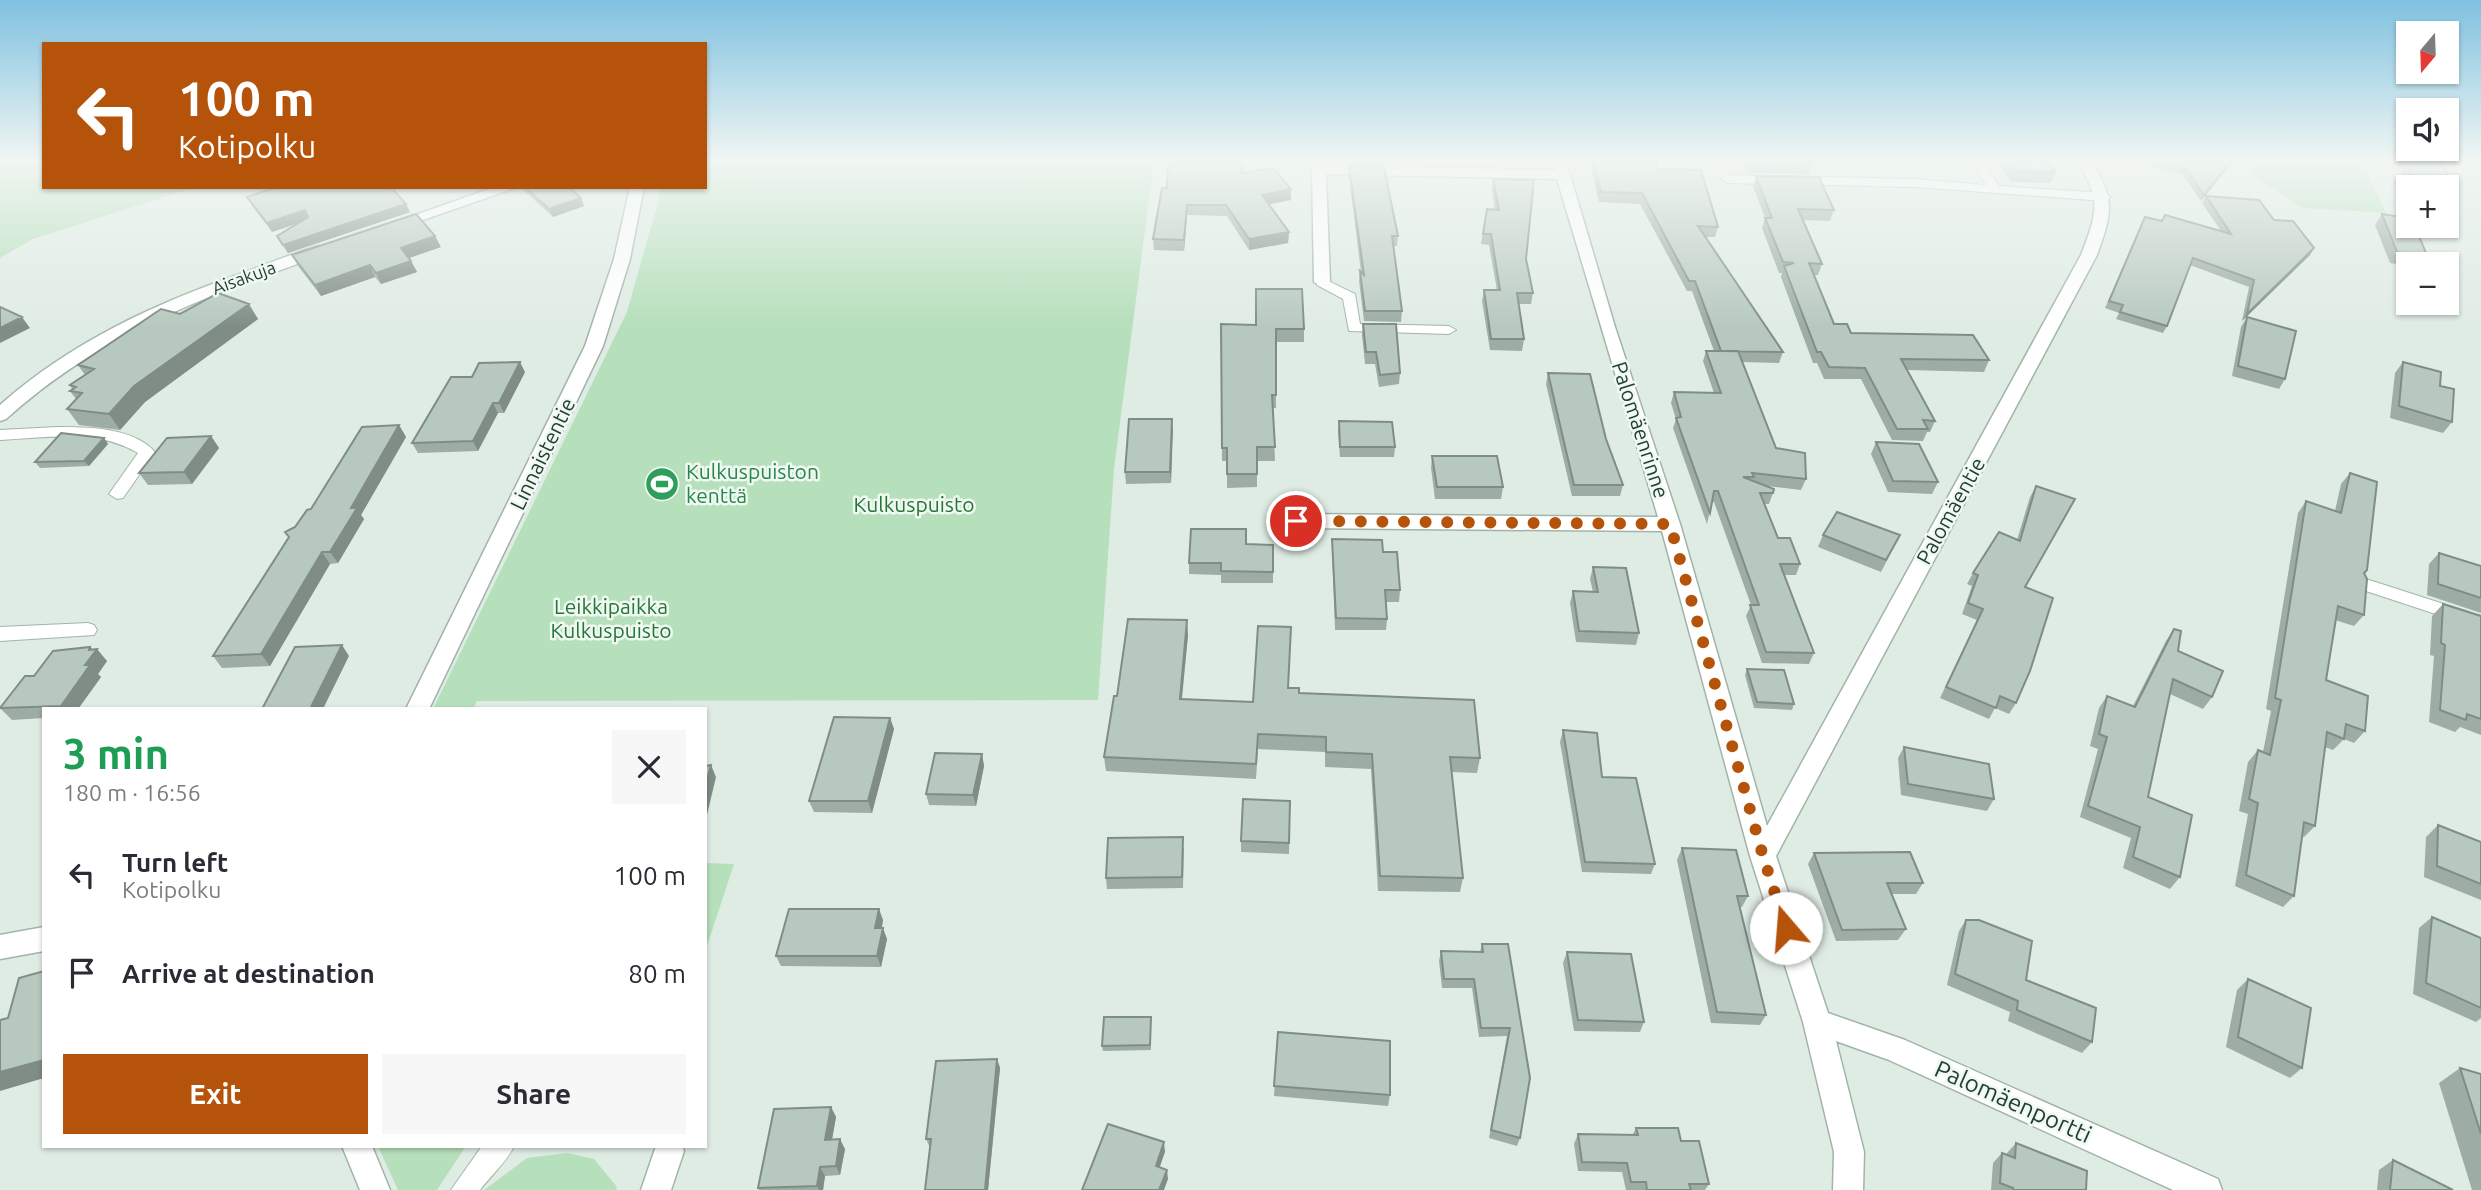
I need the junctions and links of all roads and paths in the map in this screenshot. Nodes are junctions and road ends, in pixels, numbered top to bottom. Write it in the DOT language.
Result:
graph roads {
  1 [pos="420,217"];
  2 [pos="631,217"];
  3 [pos="1318,217"];
  4 [pos="1576,217"];
  5 [pos="2103,217"];
  6 [pos="375,231"];
  7 [pos="338,244"];
  8 [pos="1322,282"];
  9 [pos="1449,330"];
  10 [pos="0,415"];
  11 [pos="0,435"];
  12 [pos="117,494"];
  13 [pos="1296,521"];
  14 [pos="1670,524"];
  15 [pos="2367,585"];
  16 [pos="2481,623"];
  17 [pos="88,630"];
  18 [pos="0,634"];
  19 [pos="418,707"];
  20 [pos="1763,856"];
  21 [pos="42,939"];
  22 [pos="0,947"];
  23 [pos="1817,1022"];
  24 [pos="357,1148"];
  25 [pos="500,1148"];
  26 [pos="664,1149"];
  27 [pos="376,1190"];
  28 [pos="464,1190"];
  29 [pos="656,1190"];
  30 [pos="1848,1190"];
  31 [pos="2207,1190"];
  1 -- 6 [label="street"];
  2 -- 19 [label="street, Linnaistentie"];
  3 -- 8 [label="street"];
  4 -- 14 [label="street, Palomäenrinne"];
  5 -- 20 [label="street, Palomäentie"];
  7 -- 10 [label="street, Aisakuja"];
  8 -- 9 [label="lane"];
  11 -- 12 [label="lane"];
  13 -- 14 [label="street"];
  14 -- 20 [label="street, Palomäenrinne"];
  15 -- 16 [label="lane"];
  17 -- 18 [label="lane"];
  20 -- 23 [label="street, Palomäenrinne"];
  21 -- 22 [label="street"];
  23 -- 30 [label="street, Palomäenrinne"];
  23 -- 31 [label="street, Palomäenportti"];
  24 -- 27 [label="street"];
  25 -- 28 [label="lane"];
  26 -- 29 [label="street"];
}
